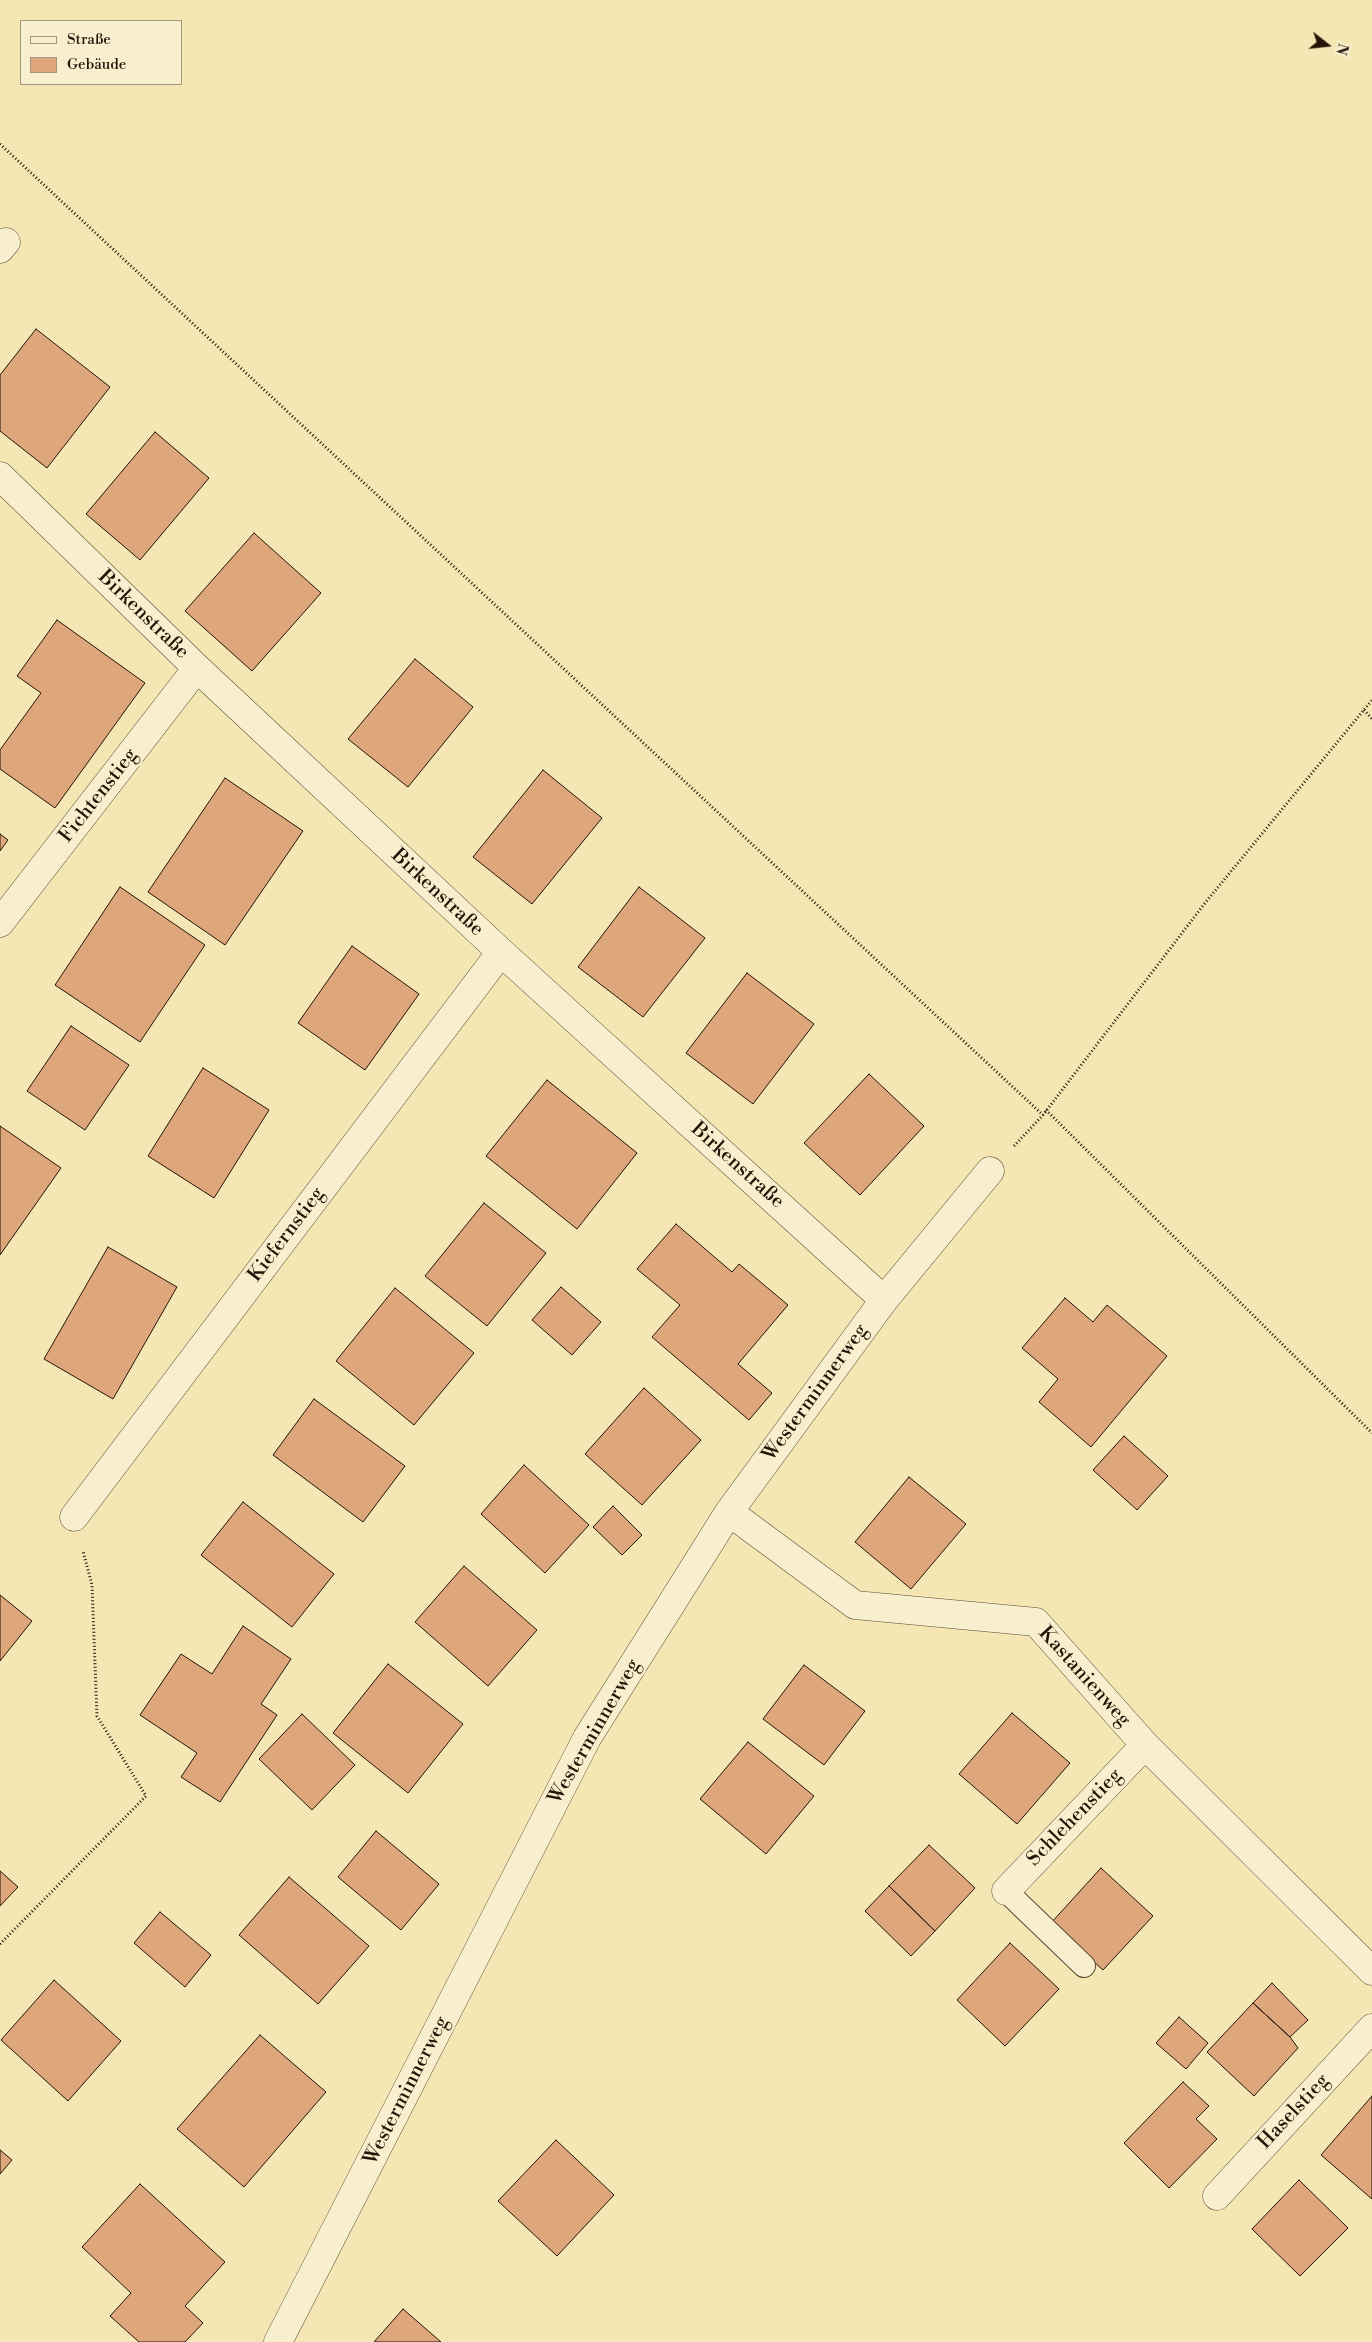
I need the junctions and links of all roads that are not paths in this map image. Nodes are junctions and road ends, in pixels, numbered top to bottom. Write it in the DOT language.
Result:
graph roads {
  1 [pos="0,476"];
  2 [pos="197,668"];
  3 [pos="0,923"];
  4 [pos="501,952"];
  5 [pos="990,1171"];
  6 [pos="884,1300"];
  7 [pos="729,1512"];
  8 [pos="74,1517"];
  9 [pos="1145,1745"];
  10 [pos="1006,1890"];
  11 [pos="1084,1966"];
  12 [pos="1372,1971"];
  13 [pos="1372,2028"];
  14 [pos="1217,2196"];
  15 [pos="278,2342"];
  1 -- 2 [label="street, Birkenstraße"];
  2 -- 3 [label="street, Fichtenstieg"];
  2 -- 4 [label="street, Birkenstraße"];
  4 -- 6 [label="street, Birkenstraße"];
  4 -- 8 [label="street, Kiefernstieg"];
  5 -- 6 [label="street, Westerminnerweg"];
  6 -- 7 [label="street, Westerminnerweg"];
  7 -- 9 [label="street, Kastanienweg"];
  7 -- 15 [label="street, Westerminnerweg"];
  9 -- 10 [label="street, Schlehenstieg"];
  9 -- 12 [label="street, Kastanienweg"];
  10 -- 11 [label="lane"];
  13 -- 14 [label="street, Haselstieg"];
}
